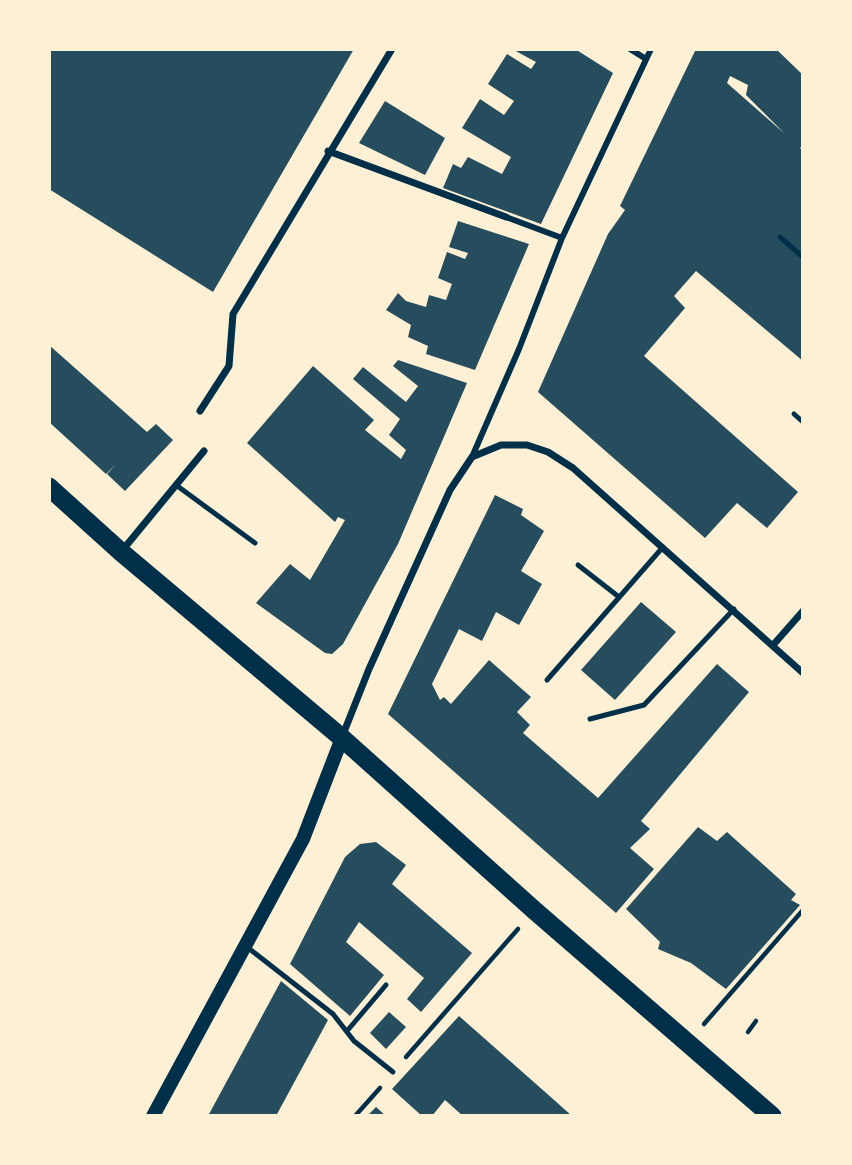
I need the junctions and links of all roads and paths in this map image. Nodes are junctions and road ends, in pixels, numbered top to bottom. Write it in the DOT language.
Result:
graph roads {
  1 [pos="392,49"];
  2 [pos="630,49"];
  3 [pos="651,49"];
  4 [pos="646,59"];
  5 [pos="328,151"];
  6 [pos="506,216"];
  7 [pos="780,237"];
  8 [pos="562,238"];
  9 [pos="803,257"];
  10 [pos="200,411"];
  11 [pos="794,414"];
  12 [pos="803,422"];
  13 [pos="204,451"];
  14 [pos="472,457"];
  15 [pos="176,485"];
  16 [pos="49,487"];
  17 [pos="255,543"];
  18 [pos="663,547"];
  19 [pos="121,552"];
  20 [pos="578,565"];
  21 [pos="619,597"];
  22 [pos="734,608"];
  23 [pos="803,611"];
  24 [pos="774,644"];
  25 [pos="803,673"];
  26 [pos="547,680"];
  27 [pos="590,719"];
  28 [pos="342,738"];
  29 [pos="534,910"];
  30 [pos="803,910"];
  31 [pos="245,946"];
  32 [pos="386,985"];
  33 [pos="756,1021"];
  34 [pos="346,1031"];
  35 [pos="748,1032"];
  36 [pos="688,1043"];
  37 [pos="393,1072"];
  38 [pos="153,1116"];
  39 [pos="355,1116"];
  40 [pos="772,1116"];
  1 -- 5 [label="street"];
  2 -- 4 [label="street"];
  3 -- 4 [label="street"];
  4 -- 8 [label="street"];
  5 -- 6 [label="street"];
  5 -- 10 [label="street"];
  6 -- 8 [label="street"];
  7 -- 9 [label="lane"];
  8 -- 14 [label="street"];
  11 -- 12 [label="lane"];
  13 -- 15 [label="street"];
  14 -- 18 [label="street"];
  14 -- 28 [label="street"];
  15 -- 17 [label="lane"];
  15 -- 19 [label="street"];
  16 -- 19 [label="highway"];
  18 -- 21 [label="lane"];
  18 -- 22 [label="street"];
  19 -- 28 [label="highway"];
  20 -- 21 [label="lane"];
  21 -- 26 [label="lane"];
  22 -- 24 [label="street"];
  22 -- 27 [label="lane"];
  23 -- 24 [label="street"];
  24 -- 25 [label="street"];
  28 -- 29 [label="highway"];
  28 -- 31 [label="main road"];
  29 -- 36 [label="highway"];
  29 -- 37 [label="path"];
  30 -- 36 [label="path"];
  31 -- 34 [label="lane"];
  31 -- 38 [label="main road"];
  32 -- 34 [label="lane"];
  33 -- 35 [label="path"];
  34 -- 37 [label="lane"];
  36 -- 40 [label="highway"];
  37 -- 39 [label="path"];
}
